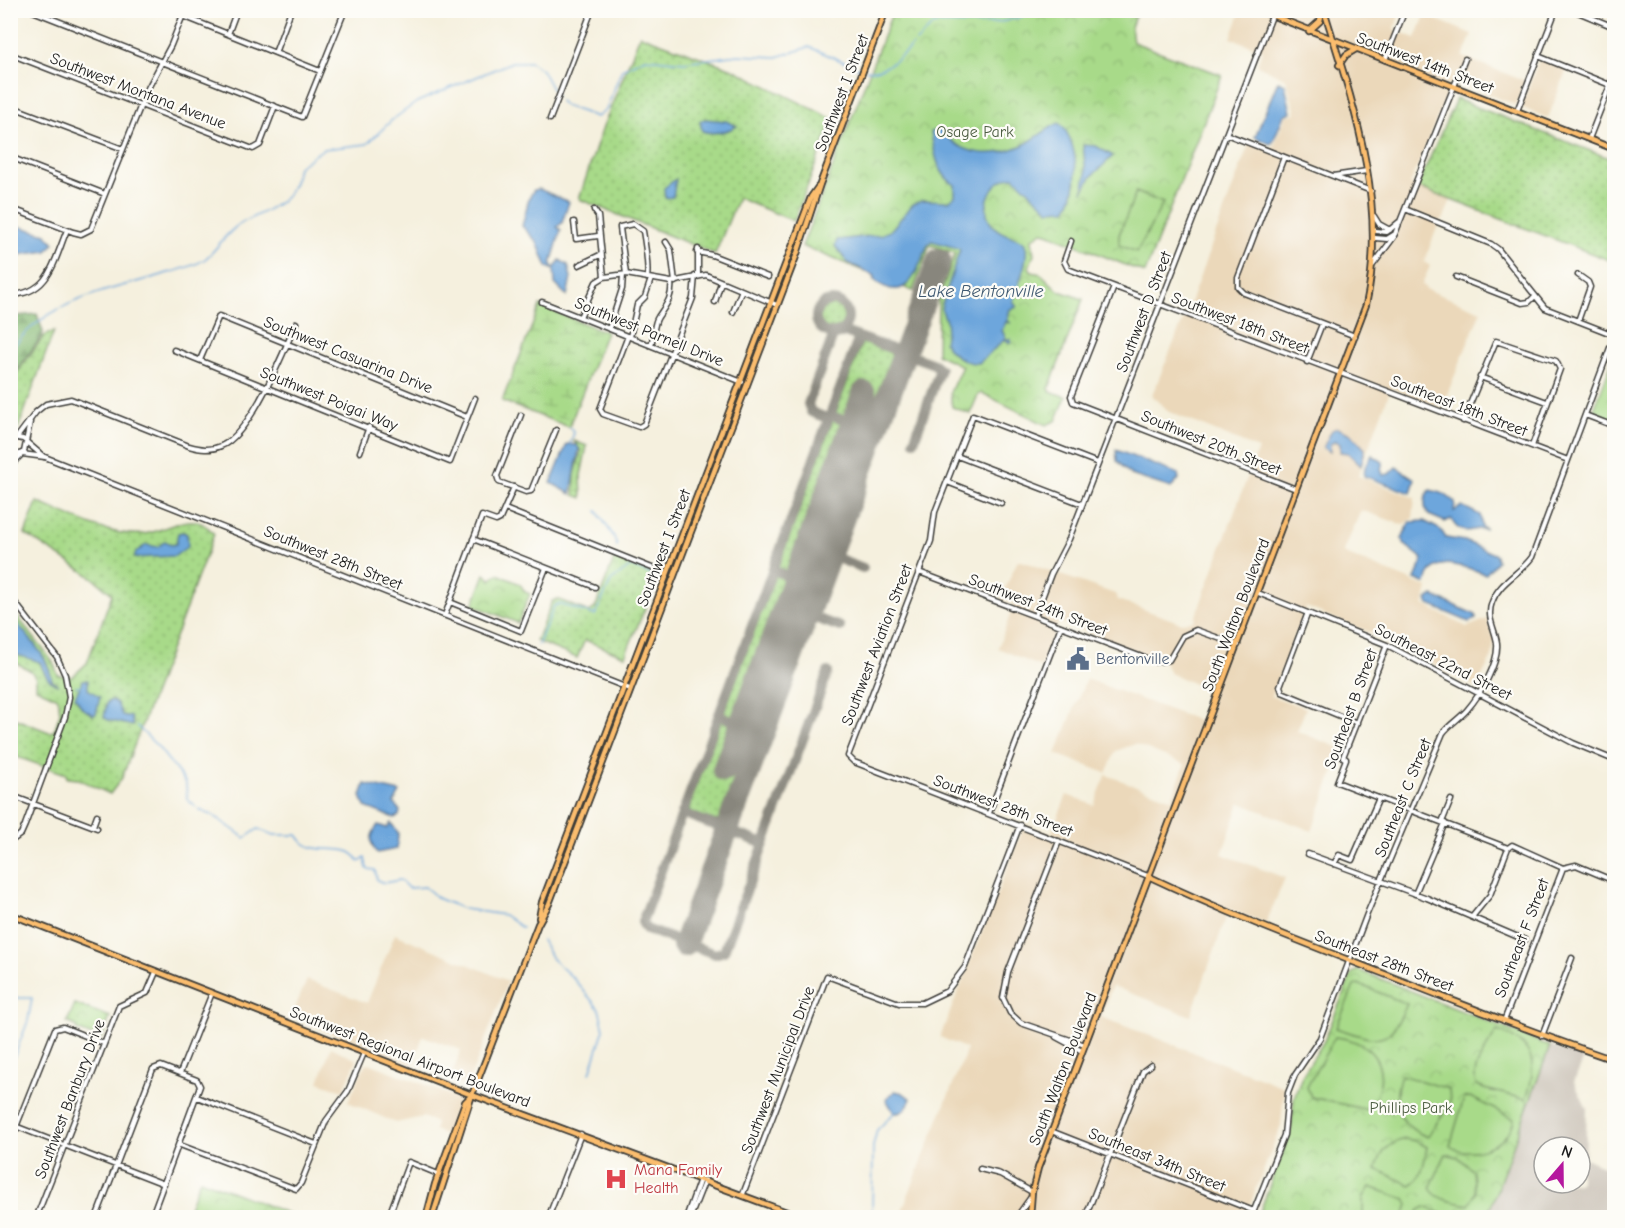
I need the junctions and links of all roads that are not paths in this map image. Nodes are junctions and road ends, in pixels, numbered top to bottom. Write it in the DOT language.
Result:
graph roads {
  1 [pos="30,10"];
  2 [pos="168,10"];
  3 [pos="185,10"];
  4 [pos="237,10"];
  5 [pos="291,10"];
  6 [pos="592,10"];
  7 [pos="886,10"];
  8 [pos="1258,10"];
  9 [pos="1323,10"];
  10 [pos="1405,10"];
  11 [pos="1556,10"];
  12 [pos="1573,10"];
  13 [pos="343,12"];
  14 [pos="183,16"];
  15 [pos="1272,16"];
  16 [pos="1614,27"];
  17 [pos="1309,31"];
  18 [pos="228,34"];
  19 [pos="1332,39"];
  20 [pos="1356,49"];
  21 [pos="275,53"];
  22 [pos="10,54"];
  23 [pos="1538,56"];
  24 [pos="1465,59"];
  25 [pos="1385,60"];
  26 [pos="162,62"];
  27 [pos="1339,64"];
  28 [pos="320,71"];
  29 [pos="1614,75"];
  30 [pos="1610,85"];
  31 [pos="1453,86"];
  32 [pos="140,105"];
  33 [pos="10,106"];
  34 [pos="275,106"];
  35 [pos="1517,111"];
  36 [pos="550,119"];
  37 [pos="1226,134"];
  38 [pos="1589,139"];
  39 [pos="123,149"];
  40 [pos="1614,149"];
  41 [pos="10,157"];
  42 [pos="1284,157"];
  43 [pos="1369,171"];
  44 [pos="1332,176"];
  45 [pos="1372,192"];
  46 [pos="105,194"];
  47 [pos="10,208"];
  48 [pos="1405,209"];
  49 [pos="594,210"];
  50 [pos="1374,216"];
  51 [pos="1401,219"];
  52 [pos="574,222"];
  53 [pos="67,230"];
  54 [pos="1391,230"];
  55 [pos="1375,231"];
  56 [pos="1395,234"];
  57 [pos="598,236"];
  58 [pos="1375,238"];
  59 [pos="1071,241"];
  60 [pos="666,242"];
  61 [pos="600,255"];
  62 [pos="579,265"];
  63 [pos="1373,265"];
  64 [pos="624,274"];
  65 [pos="1578,275"];
  66 [pos="697,276"];
  67 [pos="604,277"];
  68 [pos="768,277"];
  69 [pos="1456,277"];
  70 [pos="649,279"];
  71 [pos="673,282"];
  72 [pos="721,282"];
  73 [pos="1114,287"];
  74 [pos="741,292"];
  75 [pos="10,295"];
  76 [pos="1535,296"];
  77 [pos="542,302"];
  78 [pos="715,302"];
  79 [pos="774,304"];
  80 [pos="1160,304"];
  81 [pos="733,312"];
  82 [pos="580,317"];
  83 [pos="1578,321"];
  84 [pos="296,323"];
  85 [pos="1322,324"];
  86 [pos="609,329"];
  87 [pos="1356,336"];
  88 [pos="1614,336"];
  89 [pos="629,337"];
  90 [pos="287,344"];
  91 [pos="651,345"];
  92 [pos="174,350"];
  93 [pos="671,354"];
  94 [pos="200,360"];
  95 [pos="1307,362"];
  96 [pos="1341,375"];
  97 [pos="1480,377"];
  98 [pos="741,382"];
  99 [pos="747,384"];
  100 [pos="267,386"];
  101 [pos="475,398"];
  102 [pos="1547,402"];
  103 [pos="1585,415"];
  104 [pos="521,416"];
  105 [pos="467,417"];
  106 [pos="1115,418"];
  107 [pos="1463,421"];
  108 [pos="30,422"];
  109 [pos="1614,426"];
  110 [pos="369,428"];
  111 [pos="556,430"];
  112 [pos="12,440"];
  113 [pos="26,444"];
  114 [pos="1532,446"];
  115 [pos="10,452"];
  116 [pos="360,452"];
  117 [pos="22,454"];
  118 [pos="957,456"];
  119 [pos="45,457"];
  120 [pos="1568,460"];
  121 [pos="1098,463"];
  122 [pos="10,473"];
  123 [pos="947,482"];
  124 [pos="514,487"];
  125 [pos="1297,490"];
  126 [pos="1001,503"];
  127 [pos="1082,504"];
  128 [pos="505,509"];
  129 [pos="473,538"];
  130 [pos="546,568"];
  131 [pos="919,572"];
  132 [pos="667,574"];
  133 [pos="596,587"];
  134 [pos="1257,593"];
  135 [pos="10,596"];
  136 [pos="450,602"];
  137 [pos="445,615"];
  138 [pos="1035,615"];
  139 [pos="1307,615"];
  140 [pos="1061,626"];
  141 [pos="1238,645"];
  142 [pos="1387,645"];
  143 [pos="628,688"];
  144 [pos="1478,693"];
  145 [pos="1357,723"];
  146 [pos="849,759"];
  147 [pos="1614,760"];
  148 [pos="10,795"];
  149 [pos="1379,798"];
  150 [pos="1451,800"];
  151 [pos="33,804"];
  152 [pos="1412,811"];
  153 [pos="989,813"];
  154 [pos="97,815"];
  155 [pos="1444,823"];
  156 [pos="1020,825"];
  157 [pos="1059,841"];
  158 [pos="10,842"];
  159 [pos="1508,848"];
  160 [pos="1308,854"];
  161 [pos="1334,864"];
  162 [pos="1565,866"];
  163 [pos="1148,876"];
  164 [pos="1614,881"];
  165 [pos="1381,883"];
  166 [pos="1415,894"];
  167 [pos="10,914"];
  168 [pos="1472,917"];
  169 [pos="1525,940"];
  170 [pos="1572,958"];
  171 [pos="1350,961"];
  172 [pos="156,972"];
  173 [pos="212,993"];
  174 [pos="1503,1021"];
  175 [pos="1055,1036"];
  176 [pos="1542,1036"];
  177 [pos="103,1043"];
  178 [pos="1085,1045"];
  179 [pos="1082,1051"];
  180 [pos="364,1053"];
  181 [pos="1614,1060"];
  182 [pos="1151,1065"];
  183 [pos="180,1073"];
  184 [pos="472,1095"];
  185 [pos="197,1097"];
  186 [pos="10,1124"];
  187 [pos="16,1126"];
  188 [pos="1052,1131"];
  189 [pos="581,1133"];
  190 [pos="10,1142"];
  191 [pos="316,1144"];
  192 [pos="64,1145"];
  193 [pos="180,1145"];
  194 [pos="1110,1155"];
  195 [pos="116,1165"];
  196 [pos="980,1168"];
  197 [pos="438,1174"];
  198 [pos="703,1179"];
  199 [pos="164,1184"];
  200 [pos="743,1194"];
  201 [pos="1031,1194"];
  202 [pos="1254,1211"];
  203 [pos="36,1218"];
  204 [pos="96,1218"];
  205 [pos="151,1218"];
  206 [pos="388,1218"];
  207 [pos="426,1218"];
  208 [pos="432,1218"];
  209 [pos="548,1218"];
  210 [pos="688,1218"];
  211 [pos="803,1218"];
  212 [pos="1016,1218"];
  213 [pos="1030,1218"];
  214 [pos="1085,1218"];
  215 [pos="1251,1218"];
  1 -- 26 [label="street"];
  2 -- 14 [label="street"];
  3 -- 14 [label="street"];
  4 -- 18 [label="street"];
  5 -- 21 [label="street"];
  6 -- 36 [label="street"];
  7 -- 79 [label="main road, Southwest I Street"];
  8 -- 15 [label="main road, Southwest 14th Street"];
  9 -- 17 [label="main road"];
  9 -- 19 [label="main road, South Walton Boulevard"];
  10 -- 25 [label="street"];
  11 -- 23 [label="street"];
  12 -- 16 [label="street"];
  13 -- 28 [label="street"];
  14 -- 18 [label="street"];
  14 -- 26 [label="street"];
  15 -- 17 [label="main road, Southwest 14th Street"];
  15 -- 37 [label="street, Southwest D Street"];
  17 -- 19 [label="main road, Southwest 14th Street"];
  18 -- 21 [label="street"];
  19 -- 20 [label="main road, Southwest 14th Street"];
  19 -- 27 [label="main road, South Walton Boulevard"];
  20 -- 25 [label="main road, Southwest 14th Street"];
  20 -- 27 [label="main road"];
  21 -- 28 [label="street"];
  22 -- 32 [label="street, Southwest Montana Avenue"];
  23 -- 30 [label="street"];
  23 -- 35 [label="street"];
  24 -- 31 [label="street"];
  25 -- 31 [label="main road, Southwest 14th Street"];
  26 -- 32 [label="street"];
  26 -- 34 [label="street"];
  27 -- 43 [label="main road, South Walton Boulevard"];
  28 -- 34 [label="street"];
  29 -- 30 [label="street"];
  30 -- 38 [label="street"];
  31 -- 35 [label="main road, Southwest 14th Street"];
  31 -- 48 [label="street"];
  32 -- 34 [label="street, Southwest Montana Avenue"];
  32 -- 39 [label="street"];
  33 -- 39 [label="street"];
  35 -- 38 [label="main road, Southwest 14th Street"];
  37 -- 42 [label="street"];
  37 -- 80 [label="street, Southwest D Street"];
  38 -- 40 [label="main road, Southwest 14th Street"];
  39 -- 46 [label="street"];
  41 -- 46 [label="street"];
  42 -- 44 [label="street"];
  42 -- 85 [label="street"];
  43 -- 44 [label="street"];
  43 -- 45 [label="main road, South Walton Boulevard"];
  44 -- 45 [label="street"];
  45 -- 50 [label="main road, South Walton Boulevard"];
  46 -- 53 [label="street"];
  47 -- 53 [label="street"];
  48 -- 51 [label="street"];
  48 -- 76 [label="street"];
  49 -- 57 [label="street"];
  50 -- 54 [label="street"];
  50 -- 55 [label="main road, South Walton Boulevard"];
  51 -- 54 [label="street"];
  51 -- 56 [label="street"];
  52 -- 57 [label="street"];
  53 -- 75 [label="street"];
  54 -- 55 [label="street"];
  55 -- 58 [label="main road, South Walton Boulevard"];
  56 -- 58 [label="street"];
  56 -- 63 [label="street"];
  57 -- 61 [label="street"];
  58 -- 63 [label="main road, South Walton Boulevard"];
  59 -- 73 [label="street, Southwest 18th Street"];
  60 -- 71 [label="street"];
  61 -- 62 [label="street"];
  61 -- 67 [label="street"];
  63 -- 87 [label="main road, South Walton Boulevard"];
  64 -- 67 [label="street"];
  64 -- 70 [label="street"];
  64 -- 70 [label="street"];
  64 -- 86 [label="street"];
  65 -- 83 [label="street"];
  66 -- 68 [label="street"];
  66 -- 71 [label="street"];
  66 -- 72 [label="street"];
  66 -- 93 [label="street"];
  67 -- 82 [label="street"];
  69 -- 76 [label="street"];
  70 -- 71 [label="street"];
  70 -- 89 [label="street"];
  71 -- 91 [label="street"];
  72 -- 74 [label="street"];
  72 -- 78 [label="street"];
  73 -- 80 [label="street, Southwest 18th Street"];
  73 -- 106 [label="street, Southwest 20th Street"];
  74 -- 79 [label="street"];
  74 -- 81 [label="street"];
  76 -- 83 [label="street"];
  77 -- 82 [label="street, Southwest Parnell Drive"];
  79 -- 98 [label="main road, Southwest I Street"];
  79 -- 99 [label="main road, Southwest I Street"];
  80 -- 95 [label="street, Southwest 18th Street"];
  80 -- 106 [label="street, Southwest D Street"];
  82 -- 86 [label="street, Southwest Parnell Drive"];
  83 -- 88 [label="street"];
  84 -- 90 [label="street"];
  85 -- 87 [label="street"];
  85 -- 95 [label="street"];
  86 -- 89 [label="street, Southwest Parnell Drive"];
  87 -- 96 [label="main road, South Walton Boulevard"];
  88 -- 103 [label="street, Southeast C Street"];
  89 -- 91 [label="street, Southwest Parnell Drive"];
  89 -- 93 [label="street"];
  90 -- 94 [label="street, Southwest Casuarina Drive"];
  90 -- 100 [label="street"];
  90 -- 105 [label="street, Southwest Casuarina Drive"];
  91 -- 93 [label="street, Southwest Parnell Drive"];
  92 -- 94 [label="street, Southwest Poigai Way"];
  93 -- 98 [label="street, Southwest Parnell Drive"];
  94 -- 100 [label="street, Southwest Poigai Way"];
  95 -- 96 [label="street, Southwest 18th Street"];
  96 -- 107 [label="street, Southeast 18th Street"];
  96 -- 125 [label="main road, South Walton Boulevard"];
  97 -- 102 [label="street"];
  97 -- 102 [label="street"];
  97 -- 107 [label="street"];
  98 -- 99 [label="street, Southwest Parnell Drive"];
  98 -- 132 [label="main road, Southwest I Street"];
  99 -- 143 [label="main road, Southwest I Street"];
  100 -- 108 [label="street"];
  100 -- 110 [label="street, Southwest Poigai Way"];
  101 -- 105 [label="street"];
  102 -- 114 [label="street"];
  103 -- 109 [label="street"];
  103 -- 120 [label="street, Southeast C Street"];
  104 -- 124 [label="street"];
  105 -- 110 [label="street, Southwest Poigai Way"];
  106 -- 121 [label="street, Southwest D Street"];
  106 -- 125 [label="street, Southwest 20th Street"];
  107 -- 114 [label="street, Southeast 18th Street"];
  108 -- 112 [label="street"];
  108 -- 113 [label="street"];
  110 -- 116 [label="street"];
  111 -- 124 [label="street"];
  112 -- 113 [label="street, Southwest 28th Street"];
  113 -- 117 [label="street"];
  113 -- 119 [label="street, Southwest 28th Street"];
  114 -- 120 [label="street, Southeast 18th Street"];
  115 -- 117 [label="street, Southwest 28th Street"];
  117 -- 119 [label="street, Southwest 28th Street"];
  117 -- 122 [label="street"];
  118 -- 121 [label="street, Southwest Aviation Street"];
  118 -- 123 [label="street, Southwest Aviation Street"];
  118 -- 127 [label="street"];
  119 -- 137 [label="street, Southwest 28th Street"];
  120 -- 144 [label="street, Southeast C Street"];
  121 -- 127 [label="street, Southwest D Street"];
  123 -- 126 [label="street"];
  123 -- 131 [label="street, Southwest Aviation Street"];
  124 -- 128 [label="street"];
  125 -- 134 [label="main road, South Walton Boulevard"];
  127 -- 138 [label="street, Southwest D Street"];
  128 -- 129 [label="street"];
  128 -- 132 [label="street"];
  129 -- 130 [label="street"];
  129 -- 136 [label="street"];
  130 -- 133 [label="street"];
  130 -- 136 [label="street"];
  131 -- 138 [label="street, Southwest 24th Street"];
  131 -- 146 [label="street, Southwest Aviation Street"];
  132 -- 143 [label="main road, Southwest I Street"];
  134 -- 139 [label="street, Southeast 22nd Street"];
  134 -- 141 [label="main road, South Walton Boulevard"];
  135 -- 151 [label="street"];
  136 -- 137 [label="street"];
  137 -- 143 [label="street, Southwest 28th Street"];
  138 -- 140 [label="street, Southwest 24th Street"];
  139 -- 142 [label="street, Southeast 22nd Street"];
  139 -- 145 [label="street"];
  140 -- 141 [label="street, Southwest 24th Street"];
  140 -- 153 [label="street"];
  141 -- 163 [label="main road, South Walton Boulevard"];
  142 -- 144 [label="street, Southeast 22nd Street"];
  142 -- 145 [label="street, Southeast B Street"];
  143 -- 184 [label="main road, Southwest I Street"];
  144 -- 147 [label="street, Southeast 22nd Street"];
  144 -- 152 [label="street, Southeast C Street"];
  145 -- 149 [label="street, Southeast B Street"];
  146 -- 153 [label="street, Southwest 28th Street"];
  148 -- 151 [label="street"];
  149 -- 152 [label="street"];
  149 -- 161 [label="street"];
  150 -- 155 [label="street"];
  151 -- 154 [label="street"];
  151 -- 158 [label="street"];
  152 -- 155 [label="street"];
  152 -- 165 [label="street, Southeast C Street"];
  153 -- 156 [label="street, Southwest 28th Street"];
  155 -- 159 [label="street"];
  155 -- 166 [label="street"];
  156 -- 157 [label="street, Southwest 28th Street"];
  156 -- 200 [label="street, Southwest Municipal Drive"];
  157 -- 163 [label="street, Southwest 28th Street"];
  157 -- 175 [label="street"];
  159 -- 162 [label="street"];
  159 -- 168 [label="street"];
  160 -- 161 [label="street"];
  161 -- 165 [label="street"];
  162 -- 164 [label="street"];
  162 -- 174 [label="street, Southeast F Street"];
  163 -- 171 [label="main road, Southeast 28th Street"];
  163 -- 178 [label="main road, South Walton Boulevard"];
  165 -- 166 [label="street"];
  165 -- 171 [label="street, Southeast C Street"];
  166 -- 168 [label="street"];
  167 -- 172 [label="main road, Southwest Regional Airport Boulevard"];
  168 -- 169 [label="street"];
  170 -- 176 [label="street"];
  171 -- 174 [label="main road, Southeast 28th Street"];
  171 -- 202 [label="street, Southeast C Street"];
  172 -- 173 [label="main road, Southwest Regional Airport Boulevard"];
  172 -- 177 [label="street, Southwest Banbury Drive"];
  173 -- 180 [label="main road, Southwest Regional Airport Boulevard"];
  173 -- 183 [label="street"];
  174 -- 176 [label="main road, Southeast 28th Street"];
  175 -- 178 [label="street"];
  175 -- 179 [label="street"];
  176 -- 181 [label="main road, Southeast 28th Street"];
  177 -- 187 [label="street"];
  177 -- 192 [label="street, Southwest Banbury Drive"];
  178 -- 179 [label="main road, South Walton Boulevard"];
  179 -- 188 [label="main road, South Walton Boulevard"];
  180 -- 184 [label="main road, Southwest Regional Airport Boulevard"];
  180 -- 191 [label="street"];
  182 -- 194 [label="street"];
  183 -- 185 [label="street"];
  183 -- 195 [label="street"];
  184 -- 189 [label="main road, Southwest Regional Airport Boulevard"];
  184 -- 197 [label="main road, Southwest I Street"];
  184 -- 208 [label="main road, Southwest I Street"];
  185 -- 191 [label="street"];
  185 -- 193 [label="street"];
  186 -- 187 [label="street"];
  187 -- 190 [label="street"];
  187 -- 192 [label="street"];
  188 -- 194 [label="street, Southeast 34th Street"];
  188 -- 201 [label="main road, South Walton Boulevard"];
  189 -- 198 [label="main road, Southwest Regional Airport Boulevard"];
  189 -- 209 [label="street"];
  191 -- 193 [label="street"];
  192 -- 195 [label="street"];
  192 -- 203 [label="street, Southwest Banbury Drive"];
  193 -- 199 [label="street"];
  194 -- 202 [label="street, Southeast 34th Street"];
  194 -- 214 [label="street"];
  195 -- 199 [label="street"];
  195 -- 204 [label="street"];
  196 -- 201 [label="street"];
  197 -- 206 [label="street"];
  197 -- 207 [label="main road, Southwest I Street"];
  198 -- 200 [label="main road, Southwest Regional Airport Boulevard"];
  198 -- 210 [label="street"];
  199 -- 205 [label="street"];
  200 -- 211 [label="main road, Southwest Regional Airport Boulevard"];
  201 -- 212 [label="street"];
  201 -- 213 [label="main road, South Walton Boulevard"];
  202 -- 215 [label="street, Southeast C Street"];
}
